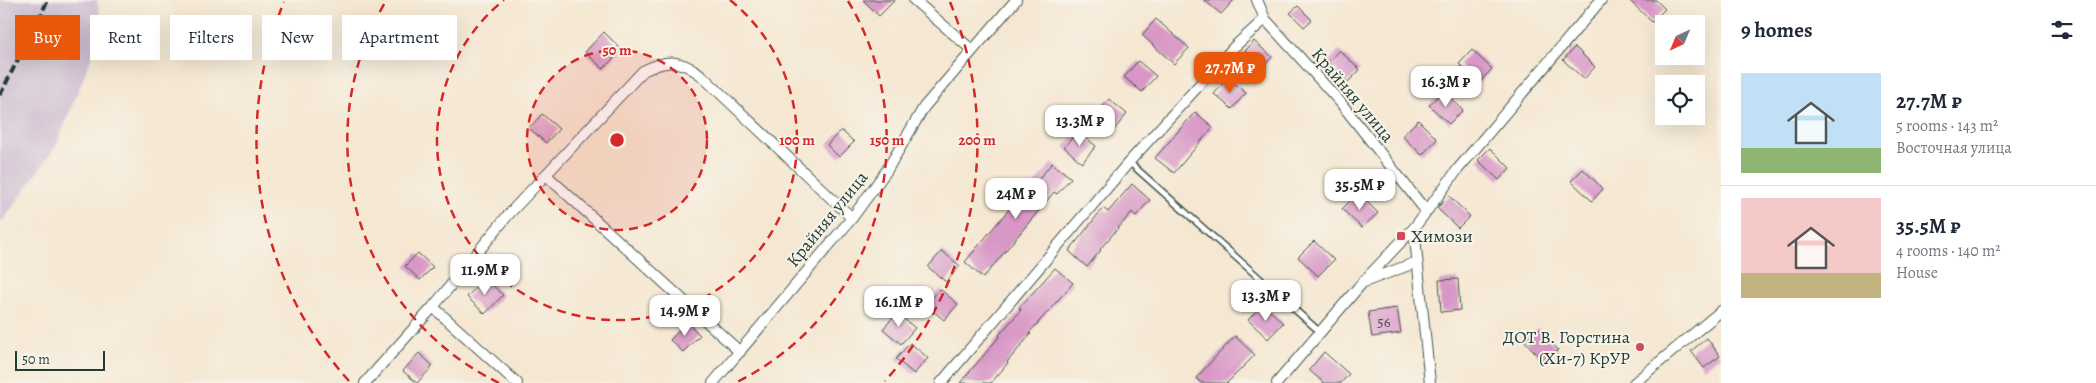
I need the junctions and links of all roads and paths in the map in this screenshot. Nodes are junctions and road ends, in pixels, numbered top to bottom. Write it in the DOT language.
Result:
graph roads {
  1 [pos="914,0"];
  2 [pos="1016,0"];
  3 [pos="1601,0"];
  4 [pos="1261,2"];
  5 [pos="1265,19"];
  6 [pos="972,50"];
  7 [pos="1129,162"];
  8 [pos="546,175"];
  9 [pos="1426,211"];
  10 [pos="852,218"];
  11 [pos="1414,228"];
  12 [pos="1417,262"];
  13 [pos="1362,283"];
  14 [pos="433,307"];
  15 [pos="1721,311"];
  16 [pos="1321,333"];
  17 [pos="740,352"];
  18 [pos="365,383"];
  19 [pos="517,383"];
  20 [pos="712,383"];
  21 [pos="941,383"];
  22 [pos="1277,383"];
  23 [pos="1430,383"];
  24 [pos="1634,383"];
  1 -- 6 [label="street"];
  2 -- 6 [label="street, Крайняя улица"];
  3 -- 9 [label="street"];
  4 -- 5 [label="street, Крайняя улица"];
  5 -- 7 [label="street"];
  5 -- 9 [label="street, Крайняя улица"];
  6 -- 10 [label="street, Крайняя улица"];
  7 -- 16 [label="lane"];
  7 -- 21 [label="street"];
  8 -- 10 [label="street"];
  8 -- 14 [label="street"];
  8 -- 17 [label="street"];
  9 -- 11 [label="street"];
  10 -- 17 [label="street, Крайняя улица"];
  11 -- 12 [label="street"];
  11 -- 13 [label="street"];
  12 -- 13 [label="street"];
  12 -- 23 [label="street"];
  13 -- 16 [label="street"];
  14 -- 18 [label="street"];
  14 -- 19 [label="street"];
  15 -- 24 [label="street"];
  16 -- 22 [label="street"];
  17 -- 20 [label="street, Крайняя улица"];
}
